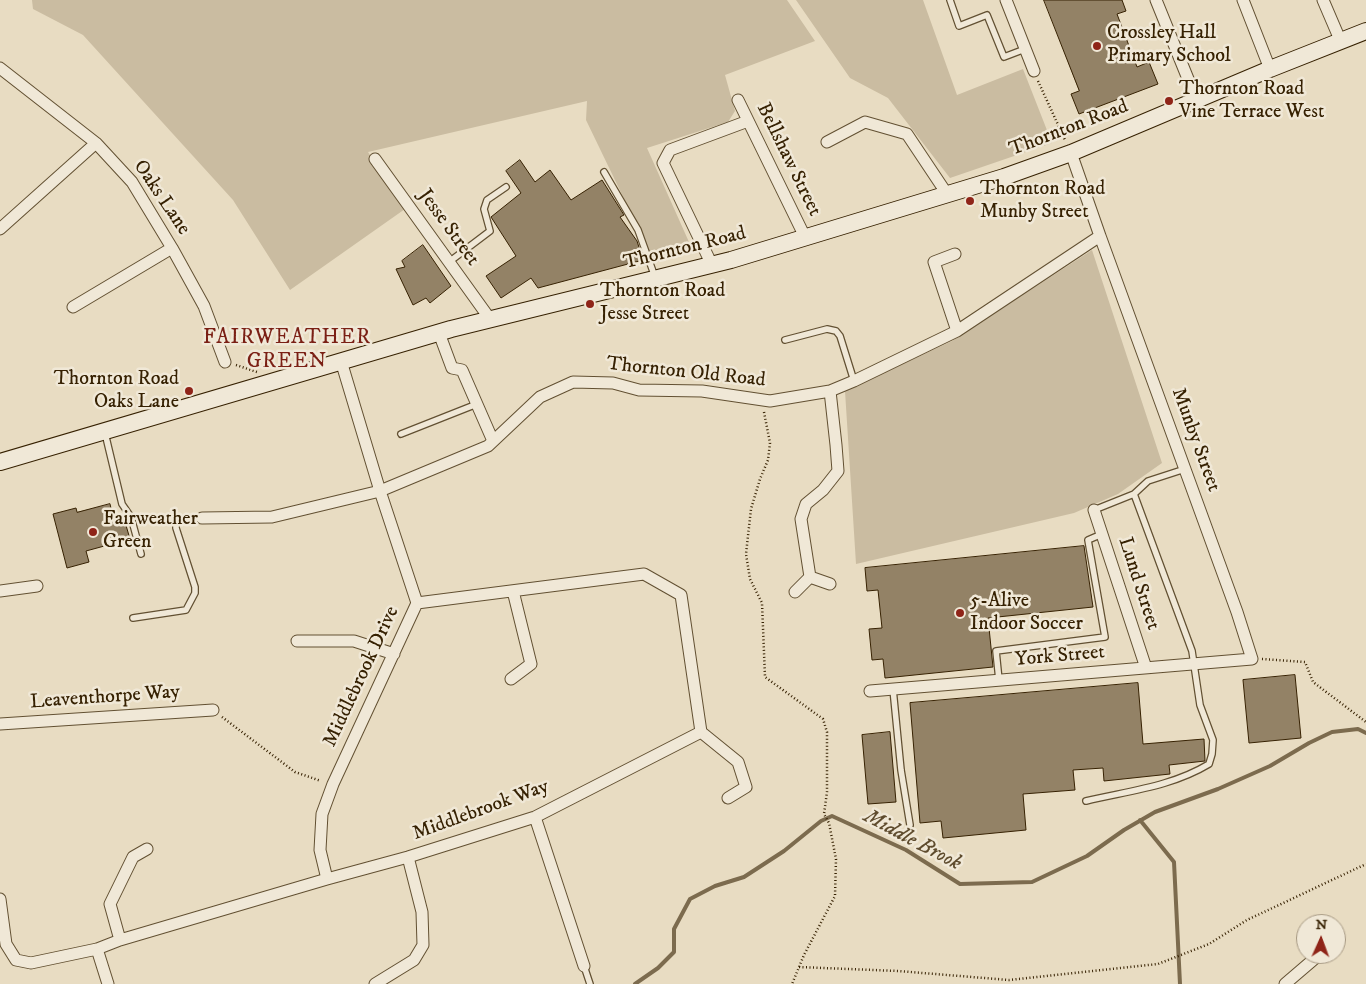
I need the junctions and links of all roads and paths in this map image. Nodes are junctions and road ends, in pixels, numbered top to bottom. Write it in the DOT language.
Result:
graph roads {
  1 [pos="950,0"];
  2 [pos="1006,0"];
  3 [pos="1156,0"];
  4 [pos="1243,0"];
  5 [pos="1323,0"];
  6 [pos="1366,31"];
  7 [pos="1341,42"];
  8 [pos="1025,49"];
  9 [pos="0,68"];
  10 [pos="1270,69"];
  11 [pos="1034,71"];
  12 [pos="738,100"];
  13 [pos="1196,101"];
  14 [pos="748,121"];
  15 [pos="827,142"];
  16 [pos="96,143"];
  17 [pos="1071,152"];
  18 [pos="375,159"];
  19 [pos="604,172"];
  20 [pos="506,187"];
  21 [pos="947,194"];
  22 [pos="0,229"];
  23 [pos="1100,236"];
  24 [pos="805,237"];
  25 [pos="172,248"];
  26 [pos="955,254"];
  27 [pos="449,262"];
  28 [pos="712,265"];
  29 [pos="656,279"];
  30 [pos="73,307"];
  31 [pos="490,319"];
  32 [pos="957,331"];
  33 [pos="439,333"];
  34 [pos="785,340"];
  35 [pos="341,361"];
  36 [pos="225,362"];
  37 [pos="854,381"];
  38 [pos="262,384"];
  39 [pos="830,390"];
  40 [pos="764,400"];
  41 [pos="477,404"];
  42 [pos="104,431"];
  43 [pos="401,434"];
  44 [pos="493,441"];
  45 [pos="0,462"];
  46 [pos="1185,468"];
  47 [pos="380,491"];
  48 [pos="1134,494"];
  49 [pos="1094,510"];
  50 [pos="202,518"];
  51 [pos="1102,534"];
  52 [pos="141,554"];
  53 [pos="810,577"];
  54 [pos="830,584"];
  55 [pos="37,586"];
  56 [pos="0,591"];
  57 [pos="513,591"];
  58 [pos="795,592"];
  59 [pos="417,603"];
  60 [pos="133,618"];
  61 [pos="297,641"];
  62 [pos="394,654"];
  63 [pos="1252,658"];
  64 [pos="1194,664"];
  65 [pos="1146,668"];
  66 [pos="511,679"];
  67 [pos="999,680"];
  68 [pos="892,689"];
  69 [pos="870,691"];
  70 [pos="213,710"];
  71 [pos="1366,722"];
  72 [pos="0,724"];
  73 [pos="700,732"];
  74 [pos="333,784"];
  75 [pos="728,798"];
  76 [pos="1086,801"];
  77 [pos="535,817"];
  78 [pos="910,825"];
  79 [pos="147,849"];
  80 [pos="408,857"];
  81 [pos="1366,864"];
  82 [pos="327,879"];
  83 [pos="0,899"];
  84 [pos="120,940"];
  85 [pos="97,949"];
  86 [pos="1308,964"];
  87 [pos="584,966"];
  88 [pos="799,967"];
  89 [pos="108,984"];
  90 [pos="375,984"];
  91 [pos="590,984"];
  92 [pos="792,984"];
  93 [pos="1285,984"];
  1 -- 8 [label="lane"];
  2 -- 8 [label="street"];
  3 -- 13 [label="street"];
  4 -- 10 [label="street"];
  5 -- 7 [label="street"];
  6 -- 7 [label="main road, Thornton Road"];
  7 -- 10 [label="main road, Thornton Road"];
  8 -- 11 [label="street"];
  9 -- 16 [label="street, Oaks Lane"];
  10 -- 13 [label="main road, Thornton Road"];
  11 -- 17 [label="path"];
  12 -- 14 [label="street, Bellshaw Street"];
  13 -- 17 [label="main road, Thornton Road"];
  14 -- 24 [label="street, Bellshaw Street"];
  14 -- 28 [label="street"];
  15 -- 21 [label="street"];
  16 -- 22 [label="street"];
  16 -- 25 [label="street, Oaks Lane"];
  17 -- 21 [label="main road, Thornton Road"];
  17 -- 23 [label="street"];
  18 -- 27 [label="street, Jesse Street"];
  19 -- 29 [label="lane"];
  20 -- 27 [label="lane"];
  21 -- 24 [label="main road, Thornton Road"];
  23 -- 32 [label="street, Thornton Old Road"];
  23 -- 46 [label="street, Munby Street"];
  24 -- 28 [label="main road, Thornton Road"];
  25 -- 30 [label="street"];
  25 -- 36 [label="street, Oaks Lane"];
  26 -- 32 [label="street"];
  27 -- 31 [label="street, Jesse Street"];
  28 -- 29 [label="main road, Thornton Road"];
  29 -- 31 [label="main road, Thornton Road"];
  31 -- 33 [label="main road, Thornton Road"];
  32 -- 37 [label="street, Thornton Old Road"];
  33 -- 35 [label="main road, Thornton Road"];
  33 -- 41 [label="street"];
  34 -- 37 [label="lane"];
  35 -- 38 [label="main road, Thornton Road"];
  35 -- 47 [label="street, Middlebrook Drive"];
  36 -- 38 [label="path"];
  37 -- 39 [label="street, Thornton Old Road"];
  38 -- 42 [label="main road, Thornton Road"];
  39 -- 40 [label="street, Thornton Old Road"];
  39 -- 53 [label="street"];
  40 -- 44 [label="street, Thornton Old Road"];
  40 -- 88 [label="path"];
  41 -- 43 [label="lane"];
  41 -- 44 [label="street"];
  42 -- 45 [label="main road, Thornton Road"];
  42 -- 52 [label="lane"];
  44 -- 47 [label="street, Thornton Old Road"];
  46 -- 48 [label="lane"];
  46 -- 63 [label="street, Munby Street"];
  47 -- 50 [label="street, Thornton Old Road"];
  47 -- 59 [label="street, Middlebrook Drive"];
  48 -- 49 [label="lane"];
  48 -- 64 [label="lane"];
  49 -- 51 [label="street, Lund Street"];
  50 -- 60 [label="lane"];
  51 -- 65 [label="street, Lund Street"];
  51 -- 67 [label="lane"];
  53 -- 54 [label="street"];
  53 -- 58 [label="street"];
  55 -- 56 [label="street"];
  57 -- 59 [label="street"];
  57 -- 66 [label="street"];
  57 -- 73 [label="street"];
  59 -- 62 [label="street, Middlebrook Drive"];
  61 -- 62 [label="street"];
  62 -- 74 [label="street, Middlebrook Drive"];
  63 -- 64 [label="street, York Street"];
  63 -- 71 [label="path"];
  64 -- 65 [label="street, York Street"];
  64 -- 76 [label="lane"];
  65 -- 67 [label="street, York Street"];
  67 -- 68 [label="street, York Street"];
  68 -- 69 [label="street, York Street"];
  68 -- 78 [label="lane"];
  70 -- 72 [label="street, Leaventhorpe Way"];
  70 -- 74 [label="path"];
  73 -- 75 [label="street"];
  73 -- 77 [label="street, Middlebrook Way"];
  74 -- 82 [label="street, Middlebrook Drive"];
  77 -- 80 [label="street, Middlebrook Way"];
  77 -- 87 [label="street"];
  79 -- 84 [label="street"];
  80 -- 82 [label="street, Middlebrook Way"];
  80 -- 90 [label="street"];
  81 -- 88 [label="path"];
  82 -- 84 [label="street, Middlebrook Way"];
  83 -- 85 [label="street, Middlebrook Way"];
  84 -- 85 [label="street, Middlebrook Way"];
  85 -- 89 [label="street"];
  86 -- 93 [label="street"];
  87 -- 91 [label="lane"];
  88 -- 92 [label="path"];
}
